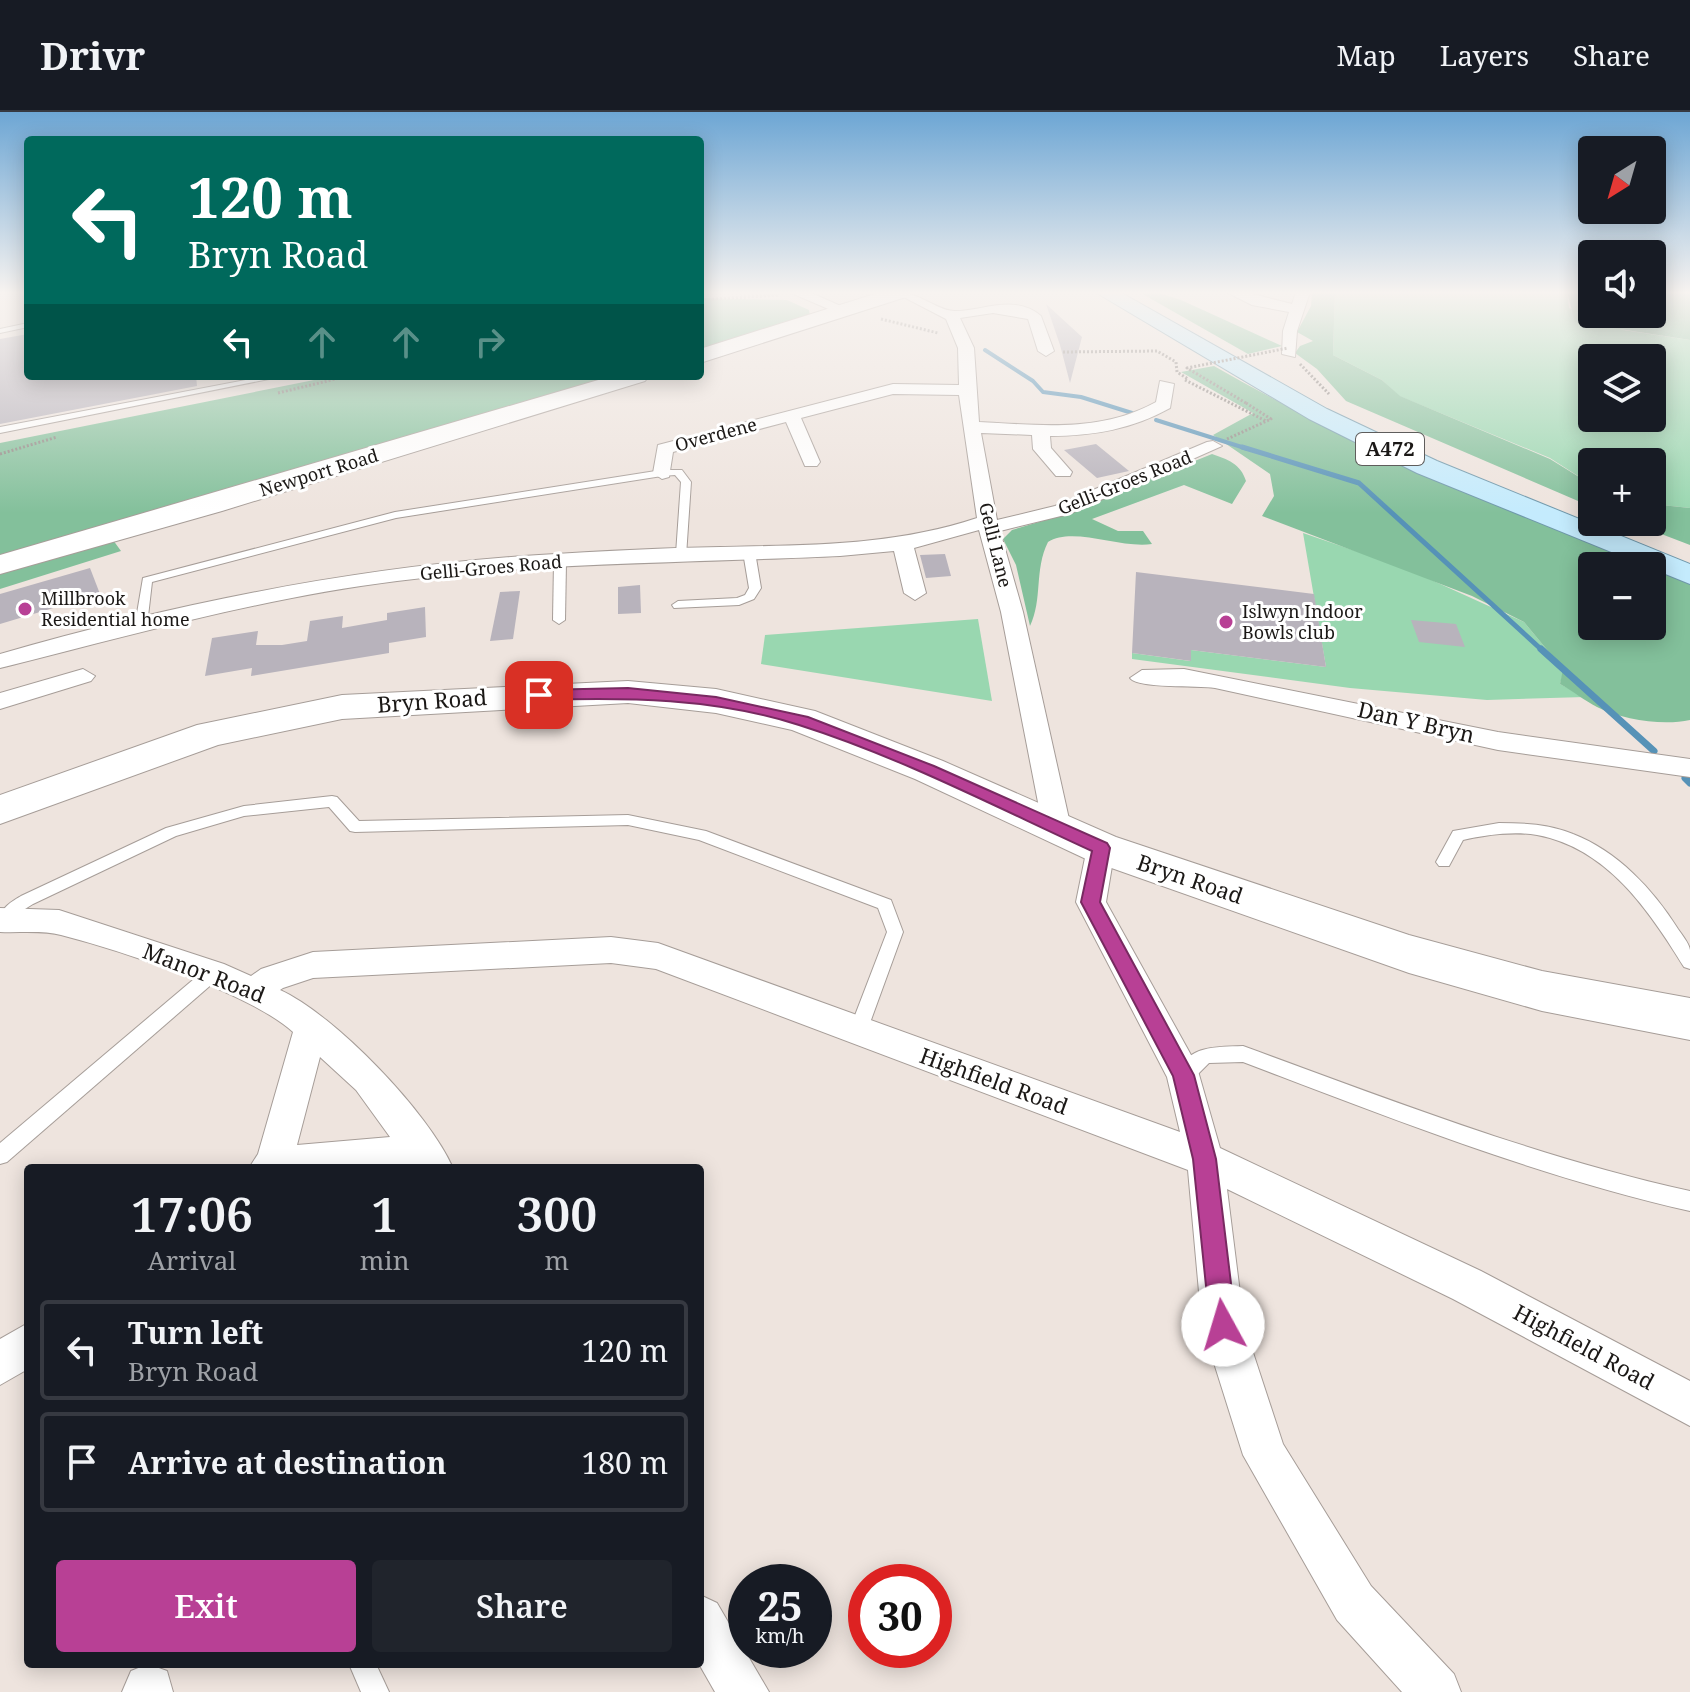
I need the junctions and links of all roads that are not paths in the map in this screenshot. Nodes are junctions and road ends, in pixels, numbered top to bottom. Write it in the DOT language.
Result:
graph roads {
  1 [pos="966,366"];
  2 [pos="1234,366"];
  3 [pos="1259,366"];
  4 [pos="259,380"];
  5 [pos="624,380"];
  6 [pos="1166,384"];
  7 [pos="967,390"];
  8 [pos="791,415"];
  9 [pos="972,427"];
  10 [pos="1041,429"];
  11 [pos="0,430"];
  12 [pos="1213,446"];
  13 [pos="811,462"];
  14 [pos="1063,472"];
  15 [pos="662,473"];
  16 [pos="1578,515"];
  17 [pos="988,524"];
  18 [pos="1630,536"];
  19 [pos="902,542"];
  20 [pos="749,552"];
  21 [pos="682,554"];
  22 [pos="1690,559"];
  23 [pos="560,562"];
  24 [pos="0,565"];
  25 [pos="1690,575"];
  26 [pos="915,593"];
  27 [pos="678,605"];
  28 [pos="559,620"];
  29 [pos="141,625"];
  30 [pos="0,661"];
  31 [pos="83,676"];
  32 [pos="1142,678"];
  33 [pos="0,701"];
  34 [pos="1690,768"];
  35 [pos="0,810"];
  36 [pos="1057,828"];
  37 [pos="1101,848"];
  38 [pos="1444,862"];
  39 [pos="2,920"];
  40 [pos="1690,962"];
  41 [pos="213,973"];
  42 [pos="256,990"];
  43 [pos="1690,1019"];
  44 [pos="311,1028"];
  45 [pos="858,1031"];
  46 [pos="1184,1075"];
  47 [pos="0,1155"];
  48 [pos="1205,1159"];
  49 [pos="429,1160"];
  50 [pos="271,1164"];
  51 [pos="323,1164"];
  52 [pos="1690,1201"];
  53 [pos="24,1347"];
  54 [pos="0,1364"];
  55 [pos="1690,1404"];
  56 [pos="704,1627"];
  57 [pos="364,1668"];
  58 [pos="375,1692"];
  59 [pos="744,1692"];
  60 [pos="1436,1692"];
  1 -- 7 [label="street, Gelli Lane"];
  2 -- 25 [label="main road, A472"];
  3 -- 16 [label="main road, A472"];
  4 -- 11 [label="lane"];
  5 -- 24 [label="street, Newport Road"];
  6 -- 10 [label="street"];
  7 -- 8 [label="street, Overdene"];
  7 -- 9 [label="street, Gelli Lane"];
  8 -- 13 [label="street"];
  8 -- 15 [label="street, Overdene"];
  9 -- 10 [label="street"];
  9 -- 17 [label="street, Gelli Lane"];
  10 -- 14 [label="street"];
  12 -- 17 [label="street, Gelli-Groes Road"];
  15 -- 21 [label="lane"];
  15 -- 29 [label="lane"];
  17 -- 19 [label="street, Gelli-Groes Road"];
  17 -- 36 [label="street, Gelli Lane"];
  18 -- 22 [label="main road, A472"];
  19 -- 20 [label="street, Gelli-Groes Road"];
  19 -- 26 [label="street"];
  20 -- 21 [label="street, Gelli-Groes Road"];
  20 -- 27 [label="lane"];
  21 -- 23 [label="street, Gelli-Groes Road"];
  23 -- 28 [label="lane"];
  23 -- 29 [label="street, Gelli-Groes Road"];
  29 -- 30 [label="street, Gelli-Groes Road"];
  31 -- 33 [label="street"];
  32 -- 34 [label="street, Dan Y Bryn"];
  35 -- 36 [label="street, Bryn Road"];
  36 -- 37 [label="street, Bryn Road"];
  37 -- 43 [label="street, Bryn Road"];
  37 -- 46 [label="street"];
  38 -- 40 [label="lane"];
  39 -- 41 [label="street, Manor Road"];
  39 -- 45 [label="lane"];
  41 -- 42 [label="street, Manor Road"];
  41 -- 47 [label="lane"];
  42 -- 44 [label="street, Manor Road"];
  42 -- 45 [label="street, Highfield Road"];
  44 -- 49 [label="street, Manor Road"];
  44 -- 50 [label="street"];
  45 -- 48 [label="street, Highfield Road"];
  46 -- 48 [label="street"];
  46 -- 52 [label="lane"];
  48 -- 55 [label="street, Highfield Road"];
  48 -- 60 [label="street"];
  49 -- 51 [label="street"];
  53 -- 54 [label="street"];
  56 -- 59 [label="street"];
  57 -- 58 [label="lane"];
}
